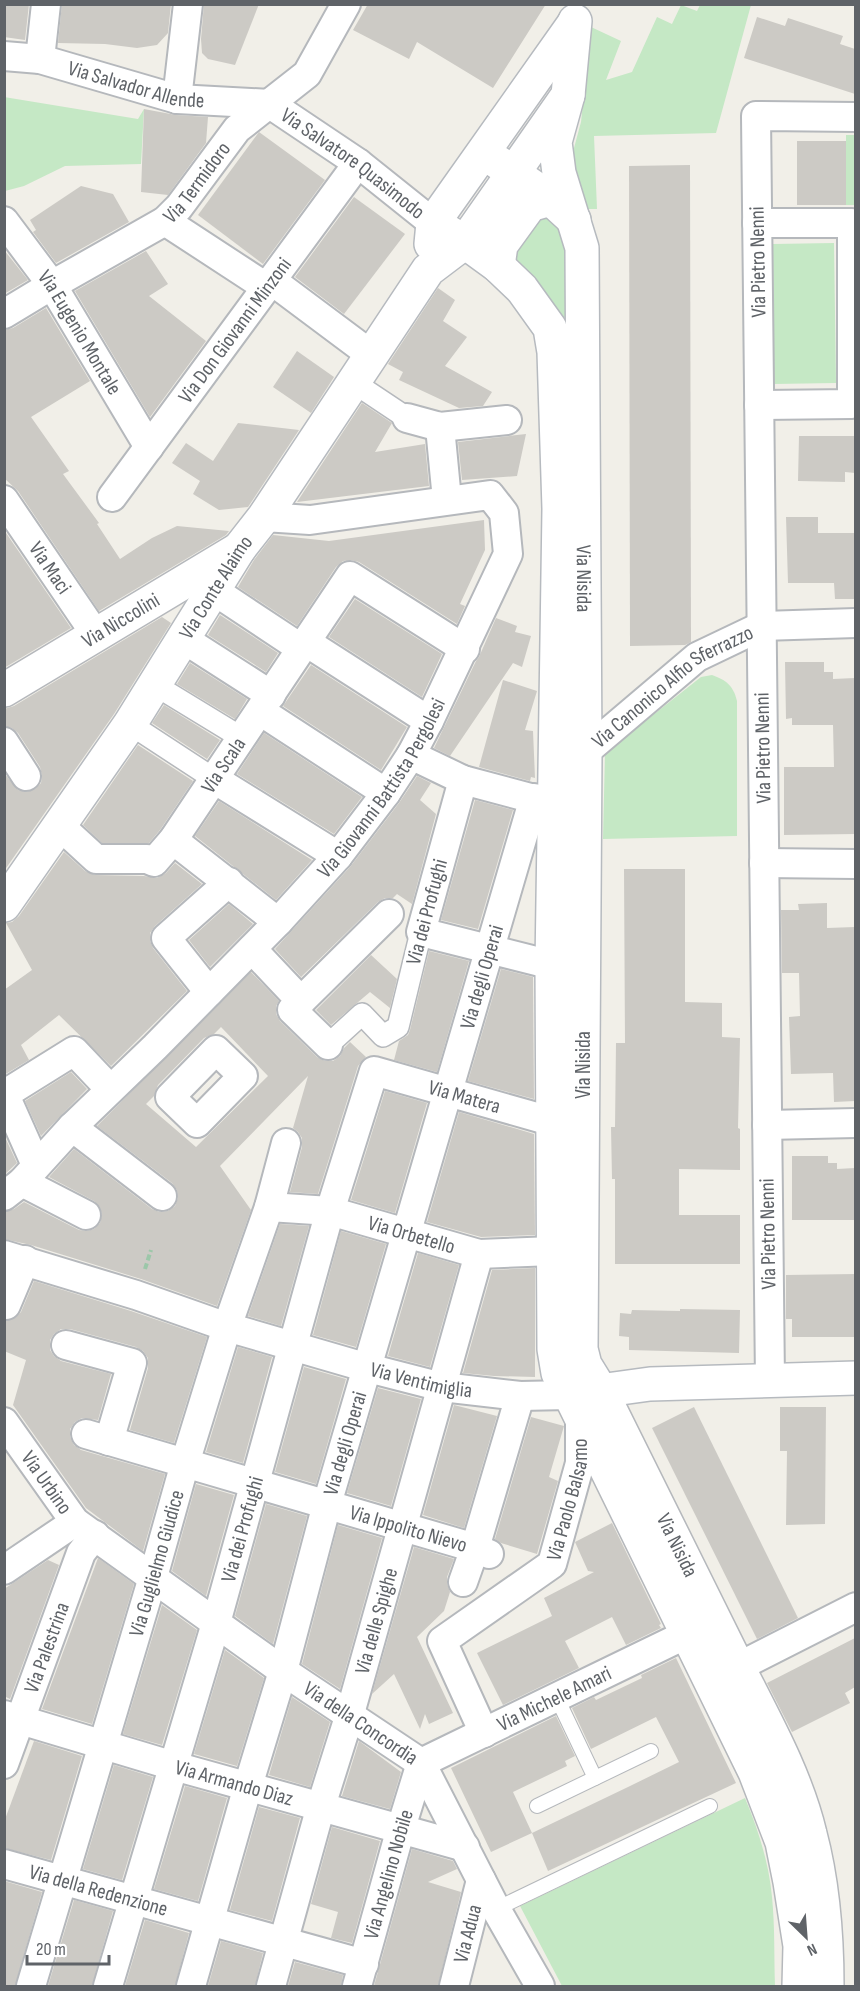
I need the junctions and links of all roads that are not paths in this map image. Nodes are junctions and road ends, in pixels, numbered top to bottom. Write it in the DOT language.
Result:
graph roads {
  1 [pos="46,4"];
  2 [pos="188,4"];
  3 [pos="346,4"];
  4 [pos="579,13"];
  5 [pos="4,56"];
  6 [pos="40,59"];
  7 [pos="568,95"];
  8 [pos="177,99"];
  9 [pos="270,104"];
  10 [pos="855,117"];
  11 [pos="484,153"];
  12 [pos="358,163"];
  13 [pos="513,173"];
  14 [pos="562,209"];
  15 [pos="4,221"];
  16 [pos="165,221"];
  17 [pos="433,223"];
  18 [pos="758,223"];
  19 [pos="465,242"];
  20 [pos="498,266"];
  21 [pos="428,270"];
  22 [pos="268,284"];
  23 [pos="52,285"];
  24 [pos="4,314"];
  25 [pos="370,354"];
  26 [pos="353,382"];
  27 [pos="759,405"];
  28 [pos="407,418"];
  29 [pos="507,420"];
  30 [pos="440,427"];
  31 [pos="149,447"];
  32 [pos="112,497"];
  33 [pos="4,500"];
  34 [pos="447,500"];
  35 [pos="264,517"];
  36 [pos="239,549"];
  37 [pos="213,590"];
  38 [pos="855,623"];
  39 [pos="762,626"];
  40 [pos="96,635"];
  41 [pos="182,638"];
  42 [pos="304,646"];
  43 [pos="465,649"];
  44 [pos="155,685"];
  45 [pos="4,690"];
  46 [pos="266,703"];
  47 [pos="429,722"];
  48 [pos="130,724"];
  49 [pos="242,738"];
  50 [pos="4,742"];
  51 [pos="585,752"];
  52 [pos="411,755"];
  53 [pos="26,776"];
  54 [pos="214,779"];
  55 [pos="463,780"];
  56 [pos="386,792"];
  57 [pos="544,801"];
  58 [pos="60,825"];
  59 [pos="173,840"];
  60 [pos="338,856"];
  61 [pos="764,863"];
  62 [pos="855,864"];
  63 [pos="229,882"];
  64 [pos="4,905"];
  65 [pos="388,914"];
  66 [pos="278,922"];
  67 [pos="421,932"];
  68 [pos="252,949"];
  69 [pos="490,949"];
  70 [pos="552,965"];
  71 [pos="209,992"];
  72 [pos="301,1001"];
  73 [pos="328,1044"];
  74 [pos="155,1047"];
  75 [pos="374,1071"];
  76 [pos="189,1079"];
  77 [pos="110,1089"];
  78 [pos="448,1093"];
  79 [pos="5,1094"];
  80 [pos="554,1122"];
  81 [pos="855,1123"];
  82 [pos="767,1125"];
  83 [pos="72,1127"];
  84 [pos="286,1143"];
  85 [pos="21,1181"];
  86 [pos="162,1196"];
  87 [pos="269,1207"];
  88 [pos="330,1211"];
  89 [pos="86,1215"];
  90 [pos="408,1232"];
  91 [pos="553,1251"];
  92 [pos="479,1254"];
  93 [pos="15,1257"];
  94 [pos="6,1305"];
  95 [pos="227,1327"];
  96 [pos="66,1345"];
  97 [pos="293,1346"];
  98 [pos="368,1368"];
  99 [pos="855,1378"];
  100 [pos="770,1381"];
  101 [pos="442,1387"];
  102 [pos="520,1396"];
  103 [pos="584,1401"];
  104 [pos="4,1422"];
  105 [pos="185,1463"];
  106 [pos="255,1483"];
  107 [pos="327,1504"];
  108 [pos="402,1527"];
  109 [pos="85,1528"];
  110 [pos="482,1551"];
  111 [pos="4,1570"];
  112 [pos="153,1577"];
  113 [pos="463,1582"];
  114 [pos="855,1607"];
  115 [pos="216,1623"];
  116 [pos="687,1634"];
  117 [pos="738,1667"];
  118 [pos="283,1671"];
  119 [pos="557,1698"];
  120 [pos="350,1717"];
  121 [pos="12,1718"];
  122 [pos="484,1732"];
  123 [pos="102,1744"];
  124 [pos="651,1751"];
  125 [pos="421,1763"];
  126 [pos="4,1764"];
  127 [pos="174,1766"];
  128 [pos="595,1778"];
  129 [pos="248,1786"];
  130 [pos="321,1806"];
  131 [pos="537,1806"];
  132 [pos="710,1806"];
  133 [pos="401,1828"];
  134 [pos="465,1847"];
  135 [pos="4,1864"];
  136 [pos="62,1880"];
  137 [pos="481,1880"];
  138 [pos="134,1900"];
  139 [pos="496,1909"];
  140 [pos="209,1920"];
  141 [pos="284,1941"];
  142 [pos="361,1975"];
  143 [pos="31,1986"];
  144 [pos="108,1986"];
  145 [pos="191,1986"];
  146 [pos="271,1986"];
  147 [pos="454,1986"];
  148 [pos="540,1986"];
  149 [pos="799,1986"];
  150 [pos="827,1986"];
  1 -- 6 [label="street"];
  2 -- 8 [label="street"];
  3 -- 9 [label="street, Via Termidoro"];
  4 -- 7 [label="main road, Via Nisida"];
  4 -- 11 [label="main road"];
  5 -- 6 [label="street, Via Salvador Allende"];
  6 -- 8 [label="street, Via Salvador Allende"];
  7 -- 13 [label="main road"];
  7 -- 14 [label="main road, Via Nisida"];
  8 -- 9 [label="street, Via Salvador Allende"];
  9 -- 12 [label="street, Via Salvatore Quasimodo"];
  9 -- 16 [label="street, Via Termidoro"];
  10 -- 18 [label="street, Via Pietro Nenni"];
  11 -- 13 [label="main road"];
  11 -- 17 [label="main road"];
  12 -- 17 [label="street, Via Salvatore Quasimodo"];
  12 -- 22 [label="street, Via Don Giovanni Minzoni"];
  13 -- 14 [label="main road"];
  13 -- 19 [label="main road"];
  14 -- 20 [label="main road"];
  14 -- 51 [label="main road, Via Nisida"];
  15 -- 23 [label="street, Via Eugenio Montale"];
  16 -- 22 [label="street"];
  16 -- 23 [label="street, Via Termidoro"];
  17 -- 19 [label="main road, Via Nisida"];
  17 -- 21 [label="main road"];
  18 -- 27 [label="street, Via Pietro Nenni"];
  18 -- 27 [label="street"];
  19 -- 20 [label="main road, Via Nisida"];
  19 -- 21 [label="main road"];
  20 -- 57 [label="main road, Via Nisida"];
  21 -- 25 [label="main road, Via Conte Alaimo"];
  22 -- 25 [label="street"];
  22 -- 31 [label="street, Via Don Giovanni Minzoni"];
  23 -- 24 [label="street, Via Termidoro"];
  23 -- 31 [label="street, Via Eugenio Montale"];
  25 -- 26 [label="main road, Via Conte Alaimo"];
  26 -- 28 [label="street"];
  26 -- 35 [label="main road, Via Conte Alaimo"];
  27 -- 39 [label="street, Via Pietro Nenni"];
  28 -- 30 [label="street"];
  29 -- 30 [label="street"];
  30 -- 34 [label="street"];
  31 -- 32 [label="street, Via Don Giovanni Minzoni"];
  33 -- 40 [label="street, Via Maci"];
  34 -- 35 [label="street, Via Giovanni Battista Pergolesi"];
  34 -- 43 [label="street, Via Giovanni Battista Pergolesi"];
  35 -- 36 [label="main road, Via Conte Alaimo"];
  36 -- 37 [label="main road, Via Conte Alaimo"];
  36 -- 40 [label="main road, Via Niccolini"];
  37 -- 41 [label="main road, Via Conte Alaimo"];
  37 -- 42 [label="street"];
  38 -- 39 [label="street"];
  39 -- 51 [label="street, Via Canonico Alfio Sferrazzo"];
  39 -- 61 [label="street, Via Pietro Nenni"];
  40 -- 45 [label="main road, Via Niccolini"];
  41 -- 44 [label="main road, Via Conte Alaimo"];
  41 -- 46 [label="street"];
  42 -- 43 [label="street, Via Scala"];
  42 -- 46 [label="street, Via Scala"];
  42 -- 47 [label="street"];
  43 -- 47 [label="street, Via Giovanni Battista Pergolesi"];
  44 -- 48 [label="main road, Via Conte Alaimo"];
  44 -- 49 [label="street"];
  46 -- 49 [label="street, Via Scala"];
  46 -- 56 [label="street"];
  47 -- 52 [label="street, Via Giovanni Battista Pergolesi"];
  48 -- 54 [label="street"];
  48 -- 58 [label="main road, Via Conte Alaimo"];
  49 -- 54 [label="street, Via Scala"];
  50 -- 53 [label="street"];
  51 -- 103 [label="main road, Via Nisida"];
  52 -- 55 [label="street"];
  52 -- 56 [label="street, Via Giovanni Battista Pergolesi"];
  54 -- 59 [label="street, Via Scala"];
  54 -- 60 [label="street"];
  55 -- 57 [label="street"];
  55 -- 67 [label="street, Via dei Profughi"];
  56 -- 60 [label="street, Via Giovanni Battista Pergolesi"];
  57 -- 69 [label="street, Via degli Operai"];
  57 -- 70 [label="main road, Via Nisida"];
  58 -- 59 [label="street, Via Scala"];
  58 -- 64 [label="main road, Via Conte Alaimo"];
  59 -- 63 [label="street"];
  60 -- 66 [label="street, Via Giovanni Battista Pergolesi"];
  61 -- 62 [label="street"];
  61 -- 82 [label="street, Via Pietro Nenni"];
  63 -- 66 [label="street"];
  63 -- 71 [label="street"];
  65 -- 72 [label="street"];
  66 -- 68 [label="street, Via Giovanni Battista Pergolesi"];
  67 -- 69 [label="street"];
  67 -- 73 [label="street, Via dei Profughi"];
  68 -- 71 [label="street, Via Giovanni Battista Pergolesi"];
  68 -- 72 [label="street"];
  69 -- 70 [label="street"];
  69 -- 78 [label="street, Via degli Operai"];
  70 -- 80 [label="main road, Via Nisida"];
  71 -- 74 [label="street, Via Giovanni Battista Pergolesi"];
  72 -- 73 [label="street"];
  74 -- 76 [label="street"];
  74 -- 77 [label="street, Via Giovanni Battista Pergolesi"];
  75 -- 78 [label="street, Via Matera"];
  75 -- 88 [label="street, Via dei Profughi"];
  77 -- 79 [label="street"];
  77 -- 83 [label="street, Via Giovanni Battista Pergolesi"];
  78 -- 80 [label="street, Via Matera"];
  78 -- 90 [label="street, Via degli Operai"];
  79 -- 85 [label="street"];
  80 -- 91 [label="main road, Via Nisida"];
  81 -- 82 [label="street"];
  82 -- 100 [label="street, Via Pietro Nenni"];
  83 -- 85 [label="street, Via Giovanni Battista Pergolesi"];
  83 -- 86 [label="street"];
  84 -- 87 [label="street, Via Guglielmo Giudice"];
  85 -- 89 [label="street"];
  87 -- 88 [label="street, Via Orbetello"];
  87 -- 95 [label="street, Via Guglielmo Giudice"];
  88 -- 90 [label="street, Via Orbetello"];
  88 -- 97 [label="street, Via dei Profughi"];
  90 -- 92 [label="street, Via Orbetello"];
  90 -- 98 [label="street, Via degli Operai"];
  91 -- 92 [label="street, Via Orbetello"];
  91 -- 103 [label="main road, Via Nisida"];
  92 -- 101 [label="street, Via delle Spighe"];
  93 -- 94 [label="street"];
  93 -- 95 [label="street, Via Ventimiglia"];
  95 -- 97 [label="street, Via Ventimiglia"];
  95 -- 105 [label="street, Via Guglielmo Giudice"];
  96 -- 105 [label="street, Via Ippolito Nievo"];
  97 -- 98 [label="street, Via Ventimiglia"];
  97 -- 106 [label="street, Via dei Profughi"];
  98 -- 101 [label="street, Via Ventimiglia"];
  98 -- 107 [label="street, Via degli Operai"];
  99 -- 100 [label="main road, Via Ventimiglia"];
  100 -- 103 [label="main road, Via Ventimiglia"];
  101 -- 102 [label="street, Via Ventimiglia"];
  101 -- 108 [label="street, Via delle Spighe"];
  102 -- 103 [label="street, Via Ventimiglia"];
  102 -- 110 [label="street, Via Ippolito Nievo"];
  103 -- 116 [label="main road, Via Nisida"];
  103 -- 117 [label="main road, Via Nisida"];
  103 -- 122 [label="street, Via Paolo Balsamo"];
  104 -- 109 [label="street, Via Urbino"];
  105 -- 106 [label="street, Via Ippolito Nievo"];
  105 -- 112 [label="street, Via Guglielmo Giudice"];
  106 -- 107 [label="street, Via Ippolito Nievo"];
  106 -- 115 [label="street, Via dei Profughi"];
  107 -- 108 [label="street, Via Ippolito Nievo"];
  107 -- 118 [label="street, Via degli Operai"];
  108 -- 110 [label="street, Via Ippolito Nievo"];
  108 -- 120 [label="street, Via delle Spighe"];
  109 -- 111 [label="street"];
  109 -- 112 [label="street, Via della Concordia"];
  109 -- 121 [label="street, Via Palestrina"];
  110 -- 113 [label="street"];
  112 -- 115 [label="street, Via della Concordia"];
  112 -- 123 [label="street, Via Guglielmo Giudice"];
  114 -- 117 [label="street"];
  115 -- 118 [label="street, Via della Concordia"];
  115 -- 127 [label="street, Via dei Profughi"];
  116 -- 119 [label="street, Via Michele Amari"];
  116 -- 149 [label="main road, Via Nisida"];
  117 -- 150 [label="main road, Via Nisida"];
  118 -- 120 [label="street, Via della Concordia"];
  118 -- 129 [label="street, Via degli Operai"];
  119 -- 122 [label="street, Via Michele Amari"];
  119 -- 128 [label="lane"];
  120 -- 125 [label="street, Via della Concordia"];
  120 -- 130 [label="street, Via delle Spighe"];
  121 -- 123 [label="street, Via Armando Diaz"];
  121 -- 126 [label="street, Via Palestrina"];
  122 -- 125 [label="street, Via Michele Amari"];
  123 -- 127 [label="street, Via Armando Diaz"];
  123 -- 136 [label="street, Via Guglielmo Giudice"];
  124 -- 128 [label="lane"];
  125 -- 133 [label="street, Via Angelino Nobile"];
  125 -- 134 [label="street, Via della Concordia"];
  127 -- 129 [label="street, Via Armando Diaz"];
  127 -- 138 [label="street, Via dei Profughi"];
  128 -- 131 [label="lane"];
  129 -- 130 [label="street, Via Armando Diaz"];
  129 -- 140 [label="street, Via degli Operai"];
  130 -- 133 [label="street, Via Armando Diaz"];
  130 -- 141 [label="street, Via delle Spighe"];
  132 -- 139 [label="lane"];
  133 -- 134 [label="street, Via Armando Diaz"];
  133 -- 142 [label="street, Via Angelino Nobile"];
  134 -- 137 [label="street, Via della Concordia"];
  135 -- 136 [label="street, Via della Redenzione"];
  136 -- 138 [label="street, Via della Redenzione"];
  136 -- 143 [label="street, Via Guglielmo Giudice"];
  137 -- 139 [label="street, Via della Concordia"];
  137 -- 147 [label="street, Via Adua"];
  138 -- 140 [label="street, Via della Redenzione"];
  138 -- 144 [label="street, Via dei Profughi"];
  139 -- 148 [label="street, Via della Concordia"];
  140 -- 141 [label="street, Via della Redenzione"];
  140 -- 145 [label="street, Via degli Operai"];
  141 -- 142 [label="street, Via della Redenzione"];
  141 -- 146 [label="street, Via delle Spighe"];
}
